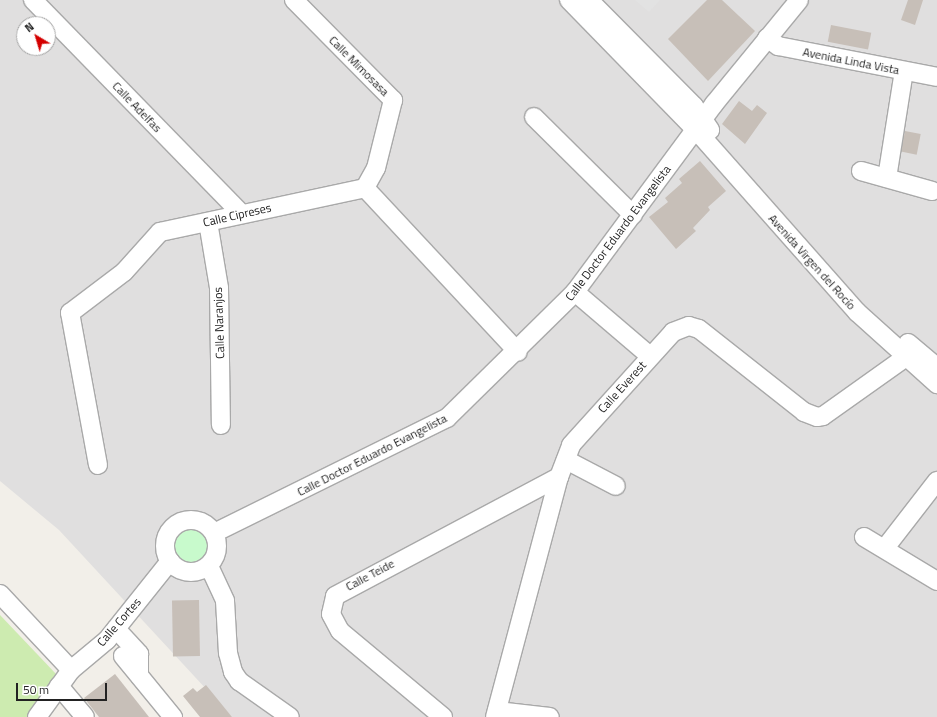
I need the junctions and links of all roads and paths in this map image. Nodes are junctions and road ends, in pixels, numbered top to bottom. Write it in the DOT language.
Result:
graph roads {
  1 [pos="33,0"];
  2 [pos="294,0"];
  3 [pos="569,0"];
  4 [pos="589,0"];
  5 [pos="799,0"];
  6 [pos="767,38"];
  7 [pos="904,71"];
  8 [pos="937,77"];
  9 [pos="534,117"];
  10 [pos="700,126"];
  11 [pos="861,171"];
  12 [pos="887,178"];
  13 [pos="365,188"];
  14 [pos="932,191"];
  15 [pos="241,213"];
  16 [pos="633,215"];
  17 [pos="208,222"];
  18 [pos="576,292"];
  19 [pos="518,352"];
  20 [pos="650,356"];
  21 [pos="906,357"];
  22 [pos="937,367"];
  23 [pos="937,384"];
  24 [pos="221,425"];
  25 [pos="566,460"];
  26 [pos="98,465"];
  27 [pos="559,476"];
  28 [pos="937,481"];
  29 [pos="616,486"];
  30 [pos="214,533"];
  31 [pos="864,537"];
  32 [pos="885,548"];
  33 [pos="170,561"];
  34 [pos="209,566"];
  35 [pos="937,581"];
  36 [pos="0,594"];
  37 [pos="116,629"];
  38 [pos="123,656"];
  39 [pos="71,670"];
  40 [pos="139,675"];
  41 [pos="59,686"];
  42 [pos="496,714"];
  43 [pos="37,717"];
  44 [pos="85,717"];
  45 [pos="173,717"];
  46 [pos="290,717"];
  47 [pos="443,717"];
  48 [pos="550,717"];
  1 -- 15 [label="street, Calle Adelfas"];
  2 -- 13 [label="street, Calle Mimosasa"];
  3 -- 10 [label="street"];
  4 -- 10 [label="street"];
  5 -- 6 [label="street, Calle Doctor Eduardo Evangelista"];
  6 -- 7 [label="street, Avenida Linda Vista"];
  6 -- 10 [label="street, Calle Doctor Eduardo Evangelista"];
  7 -- 8 [label="street, Avenida Linda Vista"];
  7 -- 12 [label="street"];
  9 -- 16 [label="street"];
  10 -- 16 [label="street, Calle Doctor Eduardo Evangelista"];
  10 -- 21 [label="street, Avenida Virgen del Rocío"];
  10 -- 22 [label="street, Avenida Virgen del Rocío"];
  11 -- 12 [label="street"];
  12 -- 14 [label="street"];
  13 -- 15 [label="street, Calle Cipreses"];
  13 -- 19 [label="street"];
  15 -- 17 [label="street, Calle Cipreses"];
  16 -- 18 [label="street, Calle Doctor Eduardo Evangelista"];
  17 -- 24 [label="street, Calle Naranjos"];
  17 -- 26 [label="street, Calle Cipreses"];
  18 -- 19 [label="street, Calle Doctor Eduardo Evangelista"];
  18 -- 20 [label="street"];
  19 -- 30 [label="street, Calle Doctor Eduardo Evangelista"];
  20 -- 21 [label="street, Calle Everest"];
  20 -- 25 [label="street, Calle Everest"];
  21 -- 23 [label="street, Avenida Virgen del Rocío"];
  25 -- 27 [label="street, Calle Everest"];
  25 -- 29 [label="street"];
  27 -- 42 [label="street, Calle Everest"];
  27 -- 47 [label="street, Calle Teide"];
  28 -- 32 [label="street"];
  30 -- 33 [label="street"];
  30 -- 34 [label="street"];
  31 -- 32 [label="street"];
  32 -- 35 [label="street"];
  33 -- 34 [label="street"];
  33 -- 37 [label="street, Calle Cortes"];
  34 -- 46 [label="street"];
  36 -- 39 [label="street"];
  37 -- 39 [label="street, Calle Cortes"];
  37 -- 40 [label="street"];
  38 -- 40 [label="street"];
  39 -- 41 [label="street, Calle Cortes"];
  40 -- 45 [label="street"];
  41 -- 43 [label="street, Calle Cortes"];
  41 -- 44 [label="street"];
  42 -- 48 [label="street"];
}
